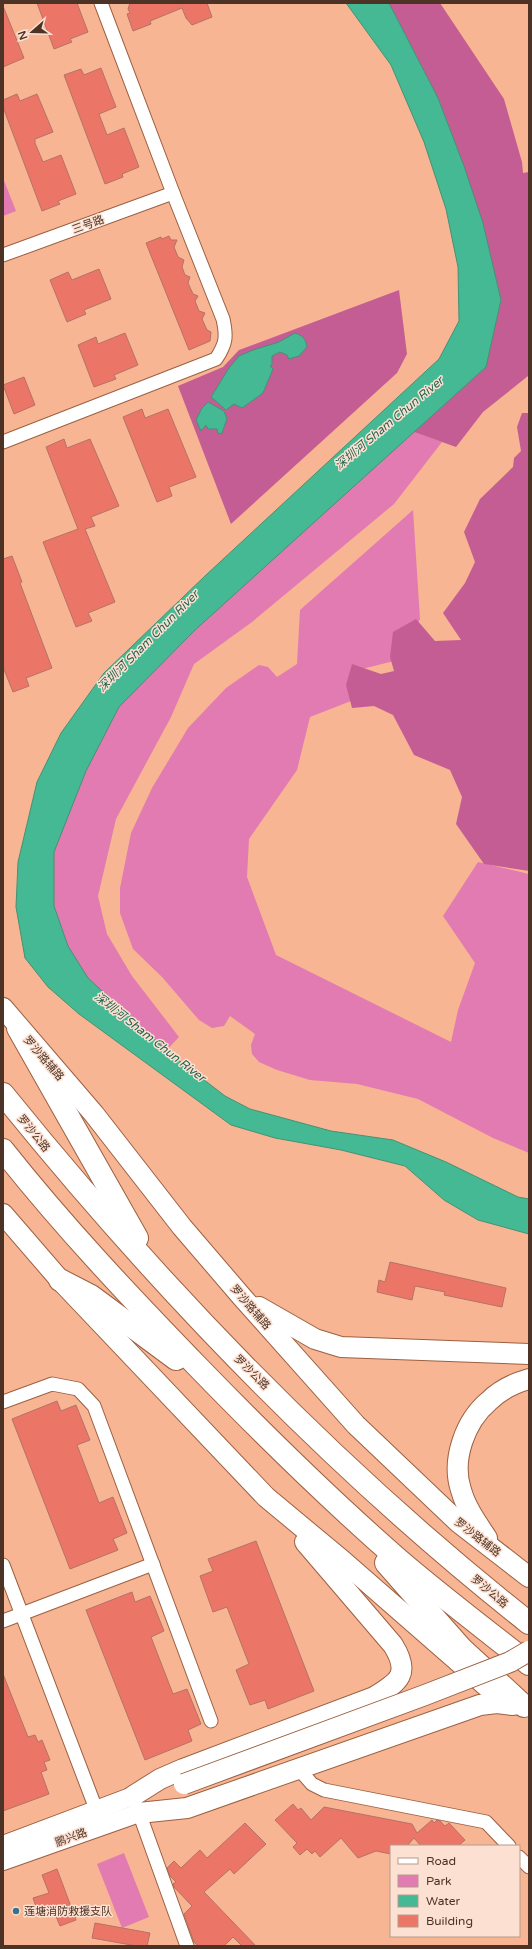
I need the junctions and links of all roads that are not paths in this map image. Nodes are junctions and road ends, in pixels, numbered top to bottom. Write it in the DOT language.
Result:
graph roads {
  1 [pos="101,3"];
  2 [pos="173,193"];
  3 [pos="3,255"];
  4 [pos="3,442"];
  5 [pos="3,1008"];
  6 [pos="18,1028"];
  7 [pos="3,1094"];
  8 [pos="3,1150"];
  9 [pos="3,1214"];
  10 [pos="159,1277"];
  11 [pos="60,1280"];
  12 [pos="242,1298"];
  13 [pos="529,1354"];
  14 [pos="529,1379"];
  15 [pos="3,1402"];
  16 [pos="232,1402"];
  17 [pos="324,1492"];
  18 [pos="266,1497"];
  19 [pos="493,1549"];
  20 [pos="153,1564"];
  21 [pos="3,1565"];
  22 [pos="529,1577"];
  23 [pos="22,1614"];
  24 [pos="3,1621"];
  25 [pos="529,1623"];
  26 [pos="529,1651"];
  27 [pos="529,1664"];
  28 [pos="374,1697"];
  29 [pos="526,1707"];
  30 [pos="211,1721"];
  31 [pos="389,1736"];
  32 [pos="298,1768"];
  33 [pos="186,1789"];
  34 [pos="136,1804"];
  35 [pos="96,1809"];
  36 [pos="3,1845"];
  37 [pos="508,1845"];
  38 [pos="520,1858"];
  39 [pos="3,1861"];
  40 [pos="529,1867"];
  41 [pos="187,1946"];
  1 -- 2 [label="street"];
  2 -- 3 [label="street, 三号路"];
  2 -- 4 [label="street"];
  5 -- 6 [label="main road, 罗沙路辅路"];
  6 -- 10 [label="highway"];
  6 -- 12 [label="main road, 罗沙路辅路"];
  7 -- 10 [label="highway, 罗沙公路"];
  8 -- 16 [label="highway"];
  9 -- 11 [label="main road"];
  10 -- 25 [label="highway, 罗沙公路"];
  11 -- 16 [label="highway"];
  11 -- 18 [label="main road"];
  12 -- 13 [label="main road"];
  12 -- 19 [label="main road, 罗沙路辅路"];
  14 -- 19 [label="main road"];
  15 -- 20 [label="street"];
  16 -- 17 [label="highway"];
  17 -- 27 [label="highway"];
  17 -- 29 [label="highway"];
  18 -- 28 [label="main road"];
  18 -- 29 [label="main road"];
  19 -- 22 [label="main road, 罗沙路辅路"];
  20 -- 23 [label="street"];
  20 -- 30 [label="street"];
  21 -- 23 [label="street"];
  23 -- 24 [label="street"];
  23 -- 35 [label="street"];
  26 -- 33 [label="main road, bridge"];
  27 -- 33 [label="main road"];
  28 -- 31 [label="main road"];
  28 -- 34 [label="main road"];
  29 -- 31 [label="main road"];
  31 -- 32 [label="main road"];
  32 -- 34 [label="main road"];
  32 -- 37 [label="street"];
  33 -- 34 [label="main road"];
  34 -- 35 [label="street, 鹏兴路"];
  34 -- 39 [label="street, 鹏兴路"];
  34 -- 41 [label="street"];
  35 -- 36 [label="street, 鹏兴路"];
  38 -- 40 [label="street"];
}
